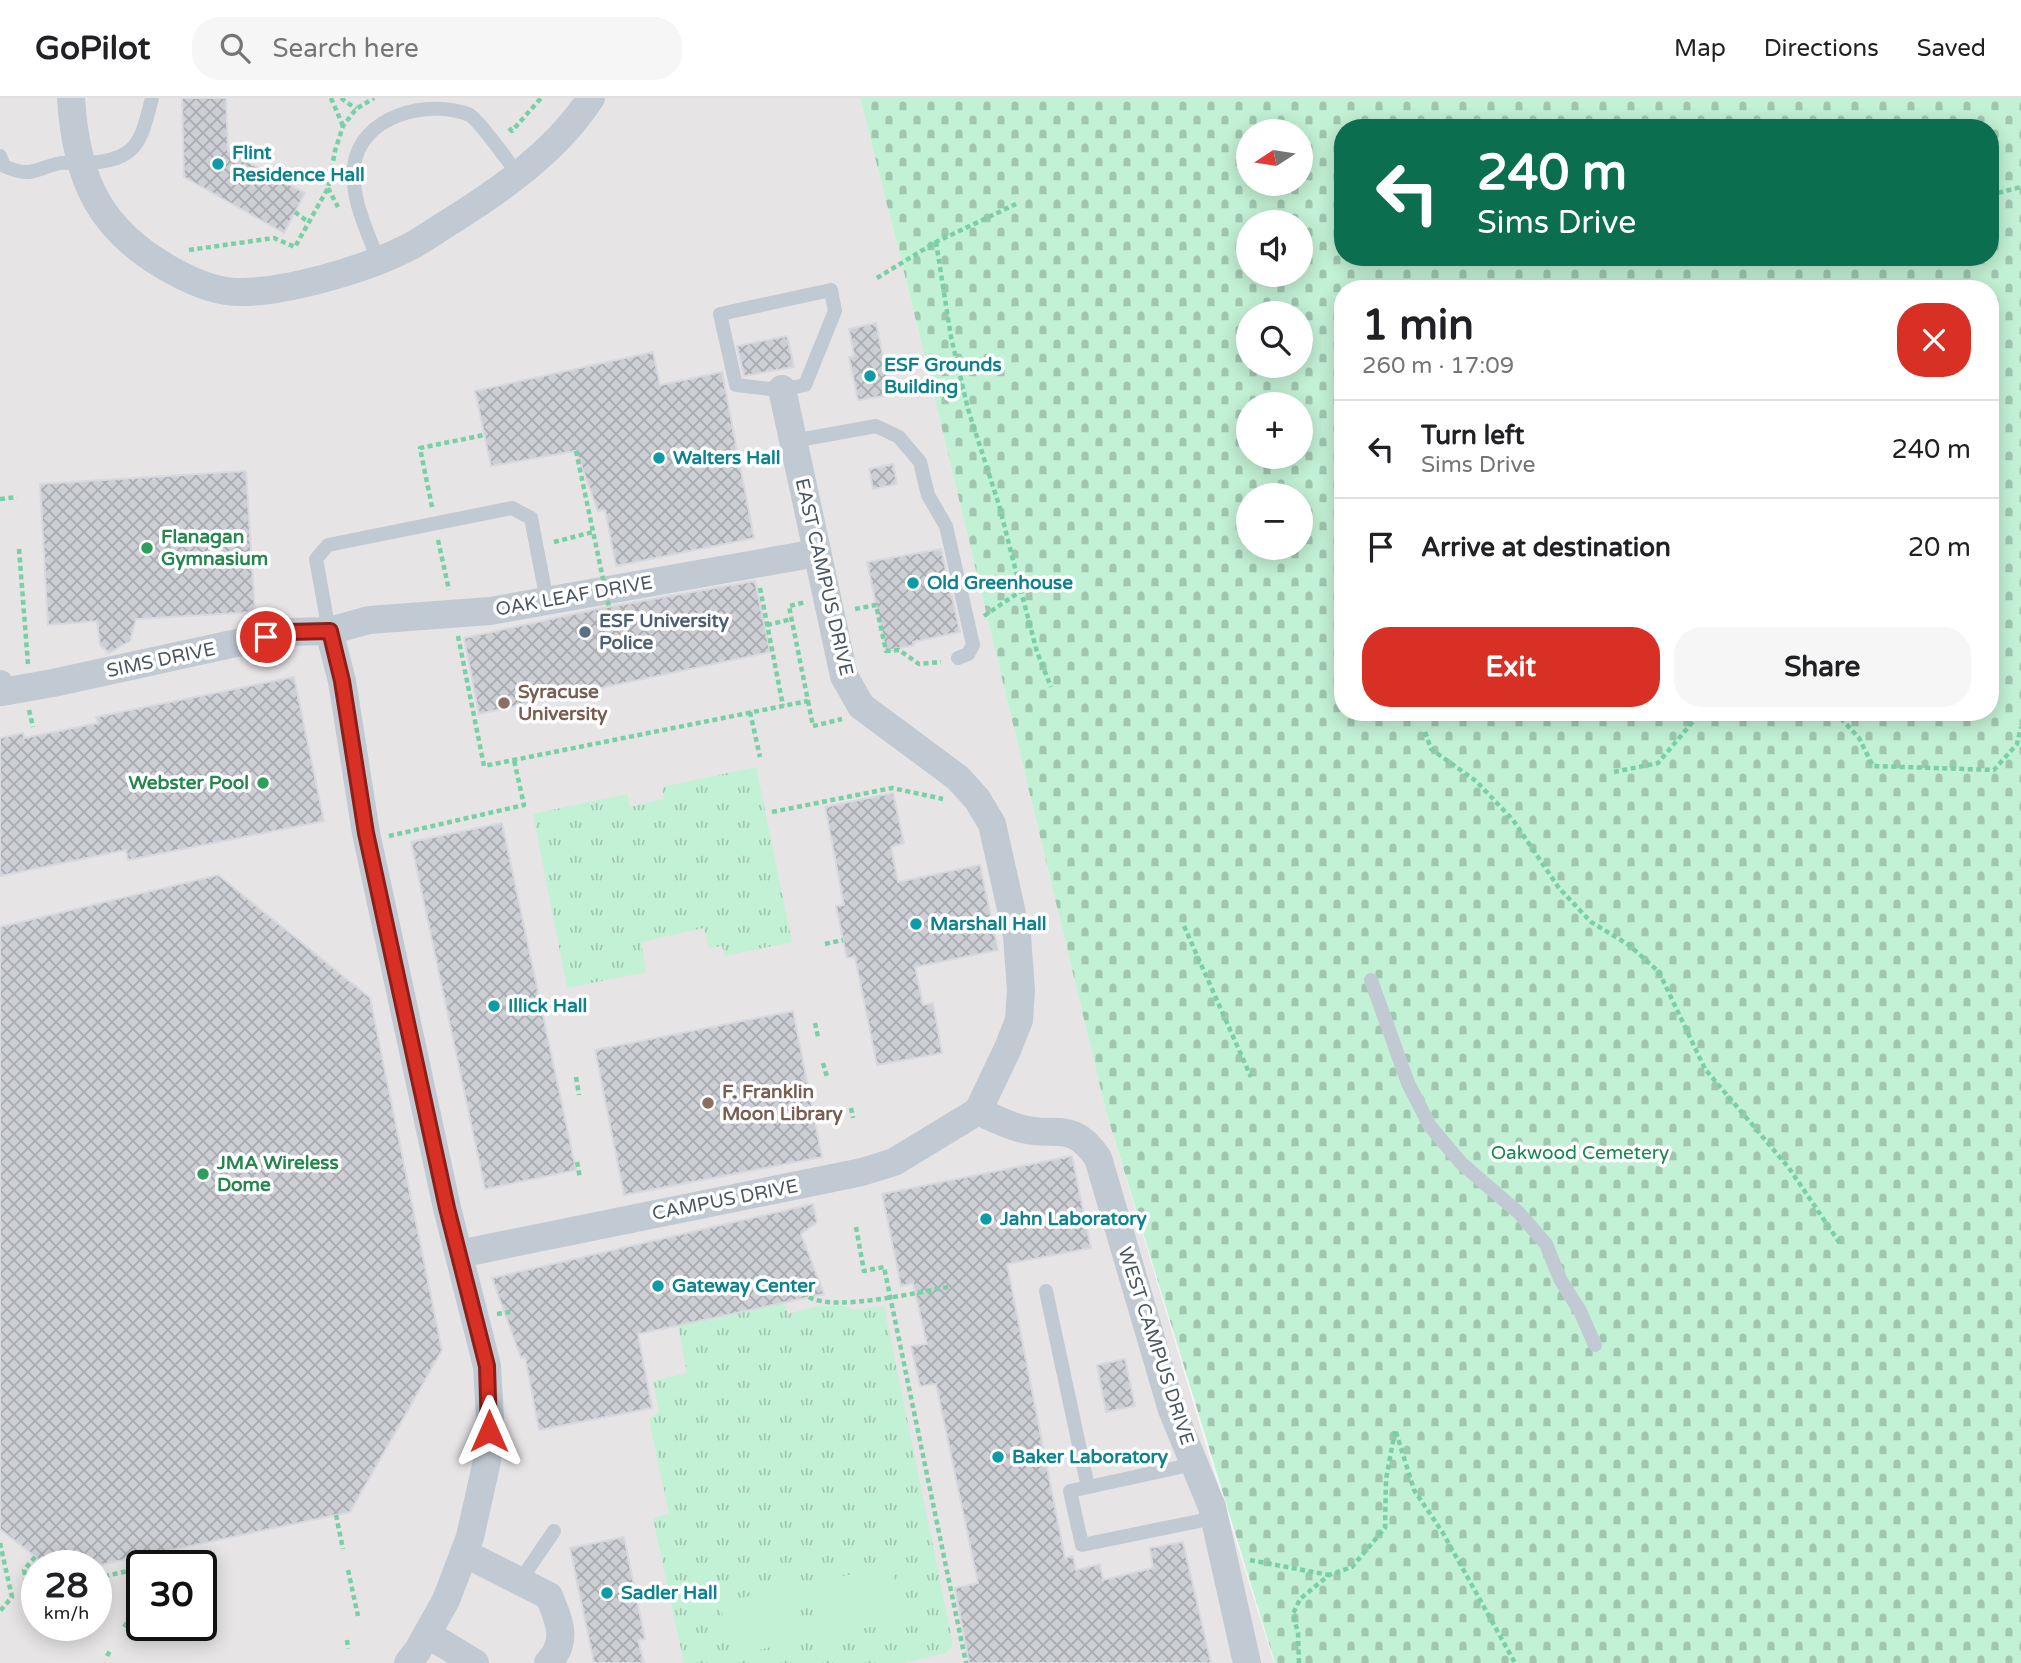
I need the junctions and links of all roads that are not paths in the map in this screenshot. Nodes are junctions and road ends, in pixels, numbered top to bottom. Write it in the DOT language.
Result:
graph roads {
  1 [pos="71,98"];
  2 [pos="152,98"];
  3 [pos="592,98"];
  4 [pos="0,156"];
  5 [pos="81,164"];
  6 [pos="518,174"];
  7 [pos="379,260"];
  8 [pos="782,389"];
  9 [pos="793,441"];
  10 [pos="817,553"];
  11 [pos="547,601"];
  12 [pos="330,631"];
  13 [pos="958,658"];
  14 [pos="1,690"];
  15 [pos="1371,980"];
  16 [pos="978,1111"];
  17 [pos="459,1254"];
  18 [pos="1046,1291"];
  19 [pos="1595,1345"];
  20 [pos="1194,1464"];
  21 [pos="1088,1487"];
  22 [pos="1214,1518"];
  23 [pos="554,1531"];
  24 [pos="464,1553"];
  25 [pos="520,1581"];
  26 [pos="427,1634"];
  27 [pos="408,1663"];
  28 [pos="475,1663"];
  29 [pos="548,1663"];
  30 [pos="1247,1663"];
  1 -- 5 [label="street"];
  2 -- 5 [label="lane"];
  3 -- 6 [label="street"];
  4 -- 5 [label="lane"];
  5 -- 7 [label="street"];
  6 -- 7 [label="street"];
  6 -- 7 [label="lane"];
  8 -- 8 [label="lane"];
  8 -- 9 [label="street, EAST CAMPUS DRIVE"];
  9 -- 10 [label="street, EAST CAMPUS DRIVE"];
  9 -- 13 [label="lane"];
  10 -- 11 [label="street, OAK LEAF DRIVE"];
  10 -- 16 [label="street, EAST CAMPUS DRIVE"];
  11 -- 12 [label="street, OAK LEAF DRIVE"];
  11 -- 12 [label="lane"];
  12 -- 14 [label="street, SIMS DRIVE"];
  12 -- 17 [label="street"];
  15 -- 19 [label="lane"];
  16 -- 17 [label="street, CAMPUS DRIVE"];
  16 -- 20 [label="street, WEST CAMPUS DRIVE"];
  17 -- 24 [label="street"];
  18 -- 21 [label="lane"];
  20 -- 21 [label="lane"];
  20 -- 22 [label="street, WEST CAMPUS DRIVE"];
  21 -- 22 [label="lane"];
  22 -- 30 [label="street, WEST CAMPUS DRIVE"];
  23 -- 25 [label="lane"];
  24 -- 25 [label="street"];
  24 -- 26 [label="street"];
  25 -- 29 [label="street"];
  26 -- 27 [label="street"];
  26 -- 28 [label="street"];
}
